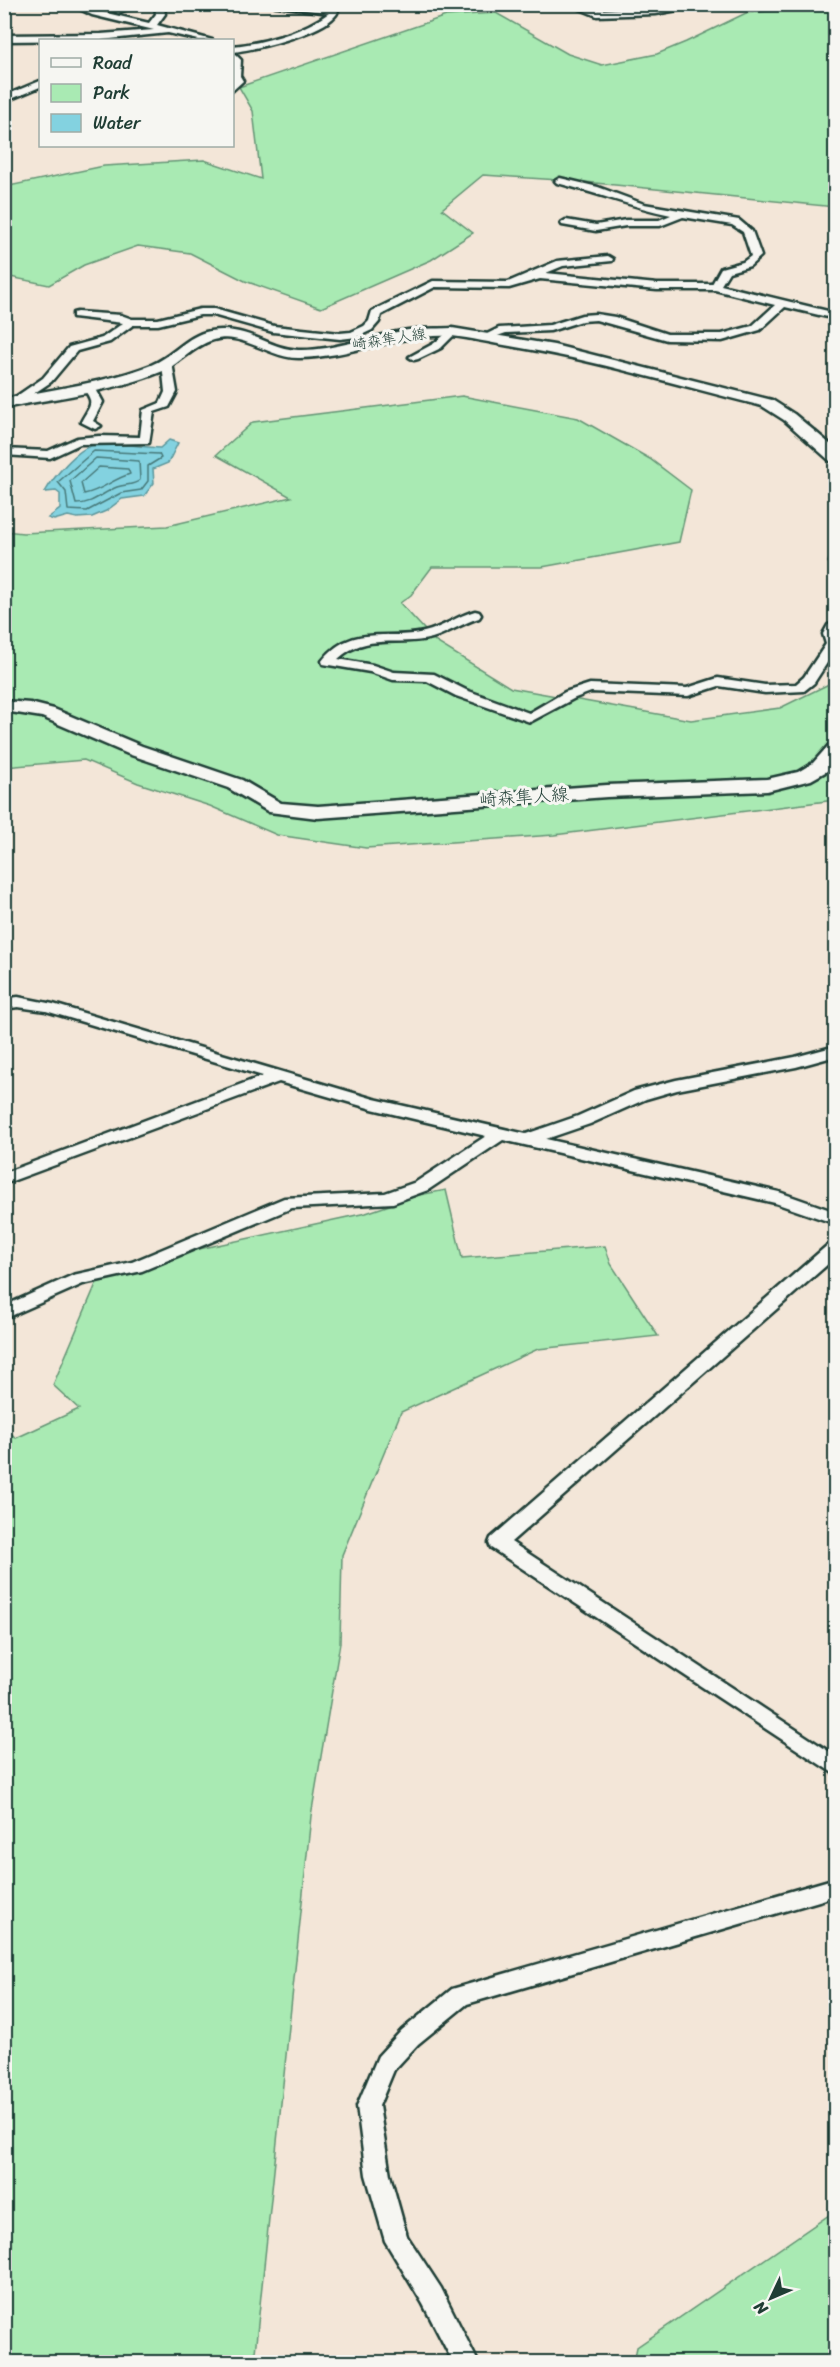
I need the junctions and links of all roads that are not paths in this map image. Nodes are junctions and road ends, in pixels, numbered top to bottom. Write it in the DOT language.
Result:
graph roads {
  1 [pos="74,4"];
  2 [pos="136,4"];
  3 [pos="266,4"];
  4 [pos="572,4"];
  5 [pos="705,4"];
  6 [pos="163,7"];
  7 [pos="335,8"];
  8 [pos="117,10"];
  9 [pos="154,30"];
  10 [pos="4,38"];
  11 [pos="147,39"];
  12 [pos="203,39"];
  13 [pos="234,50"];
  14 [pos="234,52"];
  15 [pos="39,84"];
  16 [pos="234,86"];
  17 [pos="4,99"];
  18 [pos="560,181"];
  19 [pos="682,214"];
  20 [pos="566,223"];
  21 [pos="531,277"];
  22 [pos="585,281"];
  23 [pos="715,287"];
  24 [pos="783,303"];
  25 [pos="77,315"];
  26 [pos="835,315"];
  27 [pos="131,322"];
  28 [pos="452,332"];
  29 [pos="486,337"];
  30 [pos="414,357"];
  31 [pos="167,363"];
  32 [pos="88,387"];
  33 [pos="9,403"];
  34 [pos="95,426"];
  35 [pos="4,452"];
  36 [pos="835,456"];
  37 [pos="475,615"];
  38 [pos="836,627"];
  39 [pos="4,706"];
  40 [pos="836,749"];
  41 [pos="4,1004"];
  42 [pos="836,1051"];
  43 [pos="279,1077"];
  44 [pos="502,1133"];
  45 [pos="528,1139"];
  46 [pos="4,1179"];
  47 [pos="836,1218"];
  48 [pos="836,1247"];
  49 [pos="4,1313"];
  50 [pos="836,1767"];
  51 [pos="836,1887"];
  52 [pos="466,2362"];
  1 -- 9 [label="street"];
  2 -- 8 [label="street"];
  3 -- 7 [label="street"];
  4 -- 5 [label="street"];
  6 -- 9 [label="street"];
  7 -- 13 [label="street"];
  9 -- 10 [label="street"];
  9 -- 11 [label="street"];
  9 -- 12 [label="street"];
  14 -- 16 [label="street"];
  15 -- 17 [label="street"];
  18 -- 19 [label="street"];
  19 -- 20 [label="street"];
  19 -- 23 [label="street"];
  21 -- 22 [label="street"];
  21 -- 22 [label="street"];
  21 -- 27 [label="street"];
  22 -- 23 [label="street"];
  23 -- 24 [label="street"];
  24 -- 26 [label="street"];
  24 -- 29 [label="street"];
  25 -- 27 [label="street"];
  27 -- 33 [label="street"];
  28 -- 29 [label="main road, 崎森隼人線"];
  28 -- 30 [label="street"];
  28 -- 31 [label="main road, 崎森隼人線"];
  29 -- 36 [label="main road, 崎森隼人線"];
  31 -- 32 [label="main road, 崎森隼人線"];
  31 -- 35 [label="street"];
  32 -- 33 [label="main road, 崎森隼人線"];
  32 -- 34 [label="street"];
  37 -- 38 [label="street"];
  39 -- 40 [label="main road, 崎森隼人線"];
  41 -- 43 [label="street"];
  42 -- 45 [label="street"];
  43 -- 44 [label="street"];
  43 -- 46 [label="street"];
  44 -- 45 [label="street"];
  44 -- 49 [label="street"];
  45 -- 47 [label="street"];
  48 -- 50 [label="street"];
  51 -- 52 [label="street"];
}
